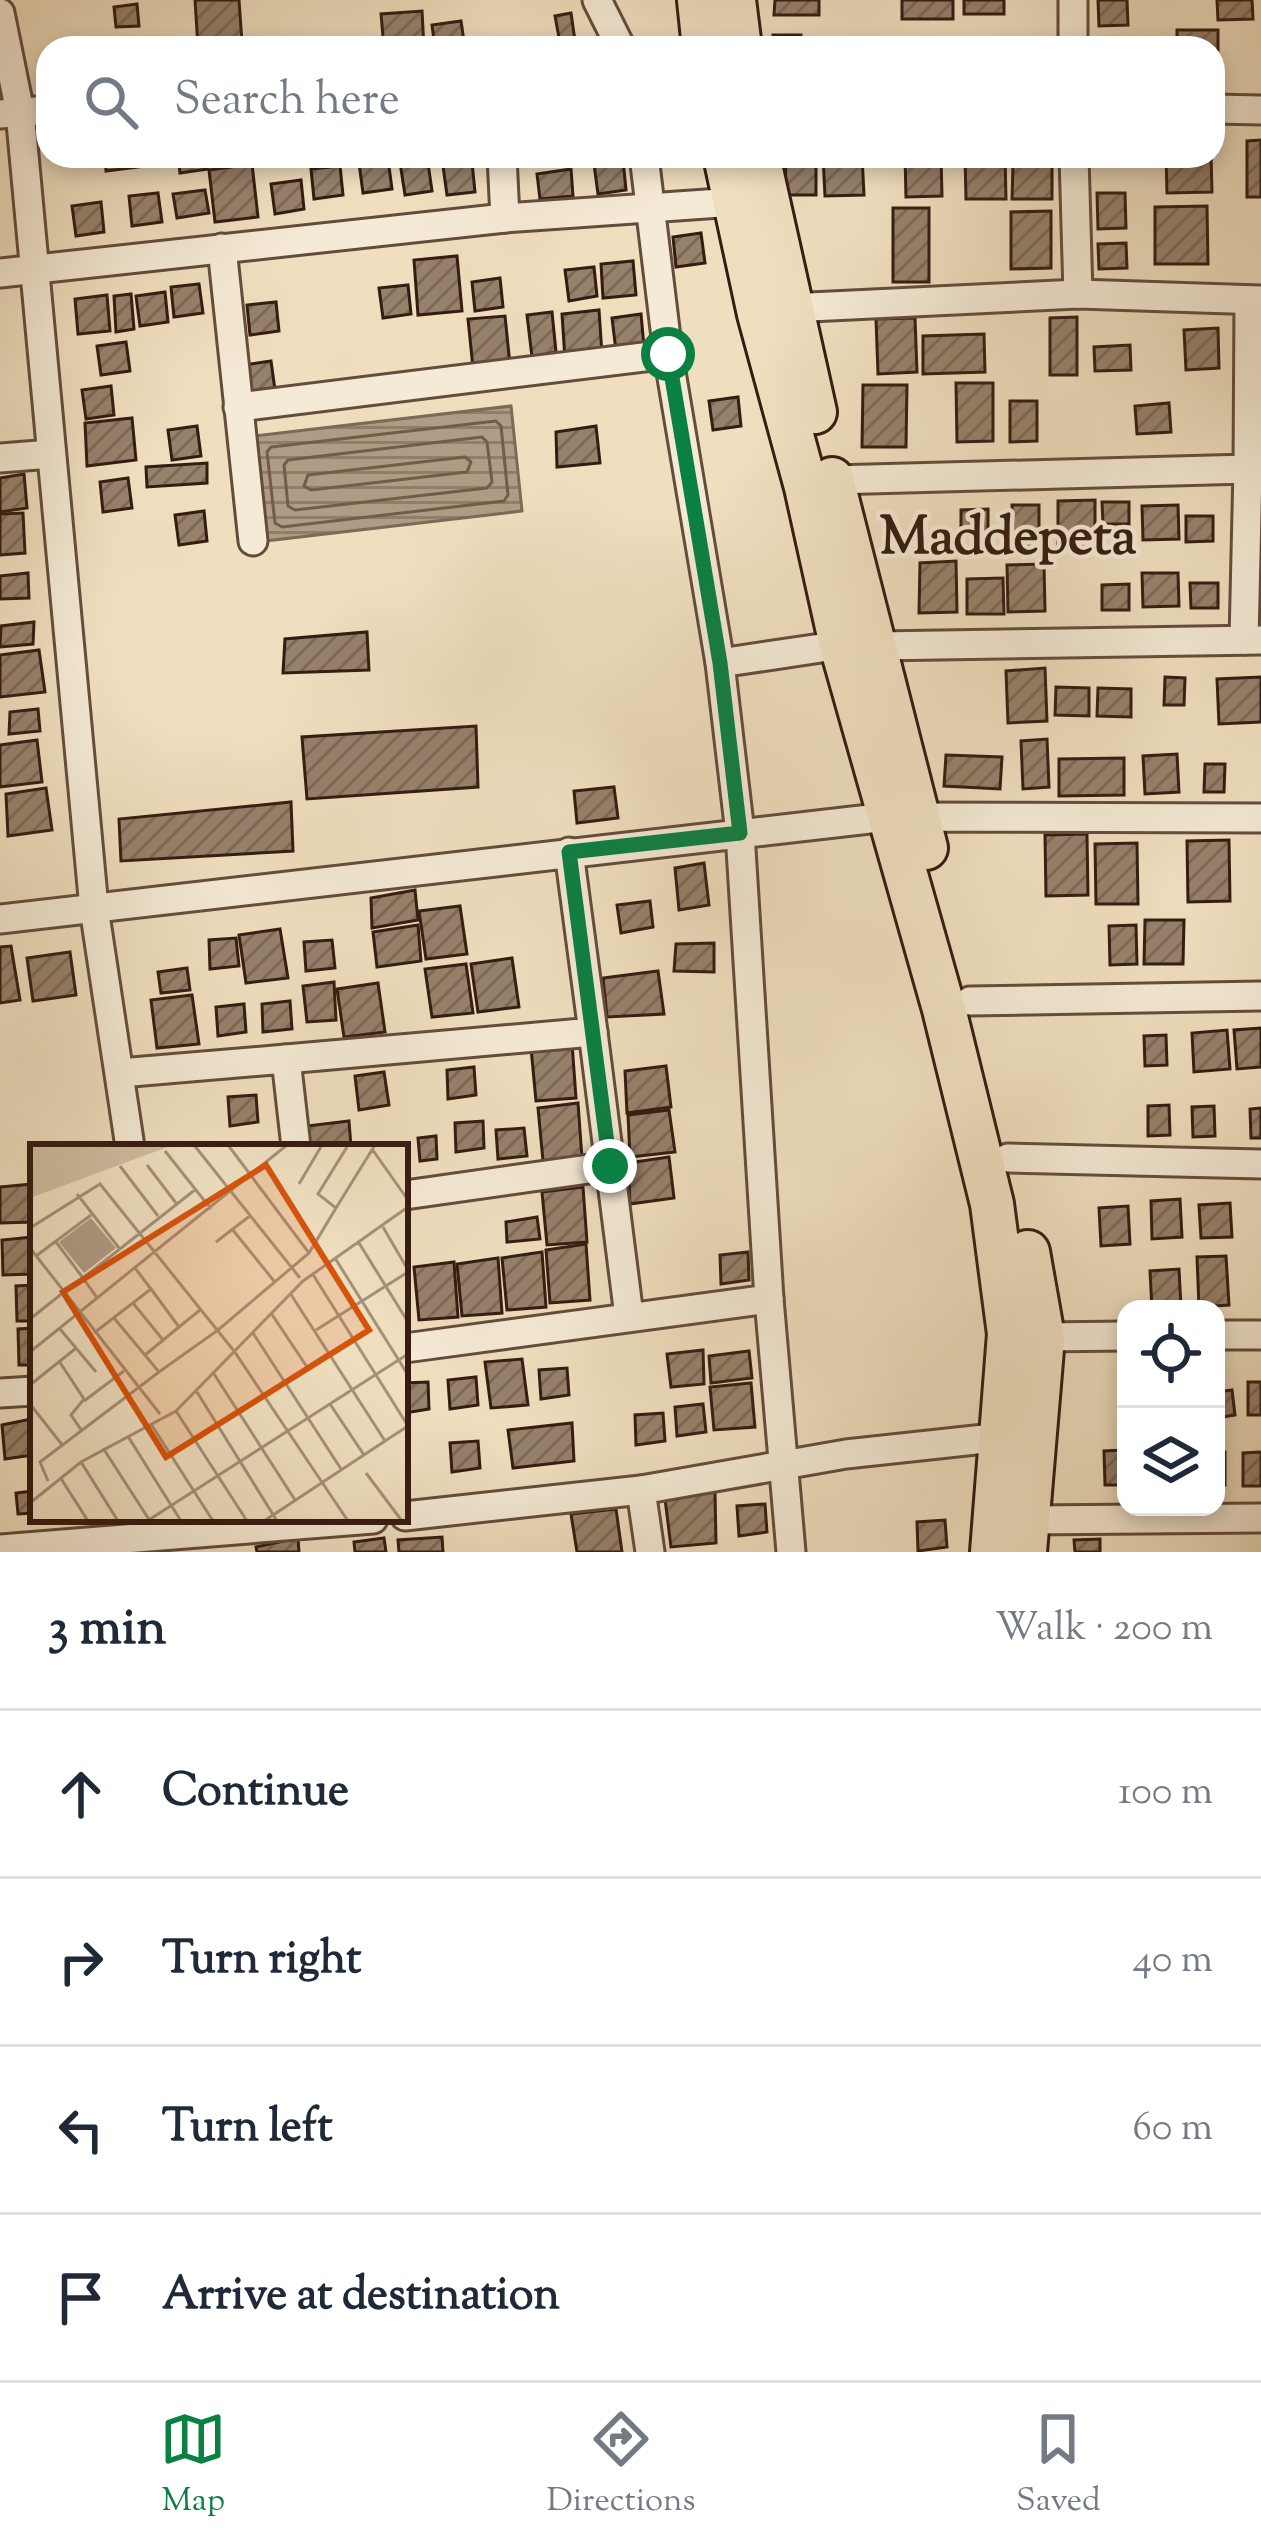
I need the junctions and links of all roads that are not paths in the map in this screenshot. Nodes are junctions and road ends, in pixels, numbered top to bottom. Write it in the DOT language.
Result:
graph roads {
  1 [pos="597,0"];
  2 [pos="699,0"];
  3 [pos="734,0"];
  4 [pos="1073,0"];
  5 [pos="0,13"];
  6 [pos="615,36"];
  7 [pos="703,36"];
  8 [pos="738,36"];
  9 [pos="1073,36"];
  10 [pos="1225,109"];
  11 [pos="1261,110"];
  12 [pos="23,112"];
  13 [pos="503,168"];
  14 [pos="646,168"];
  15 [pos="728,168"];
  16 [pos="760,168"];
  17 [pos="1074,168"];
  18 [pos="735,202"];
  19 [pos="652,208"];
  20 [pos="505,218"];
  21 [pos="222,248"];
  22 [pos="36,267"];
  23 [pos="0,273"];
  24 [pos="1078,294"];
  25 [pos="1255,300"];
  26 [pos="789,308"];
  27 [pos="668,354"];
  28 [pos="238,407"];
  29 [pos="51,454"];
  30 [pos="0,458"];
  31 [pos="1248,469"];
  32 [pos="832,480"];
  33 [pos="253,541"];
  34 [pos="1252,640"];
  35 [pos="840,647"];
  36 [pos="730,662"];
  37 [pos="902,816"];
  38 [pos="1261,818"];
  39 [pos="754,832"];
  40 [pos="569,852"];
  41 [pos="94,908"];
  42 [pos="0,919"];
  43 [pos="1261,996"];
  44 [pos="970,1001"];
  45 [pos="593,1032"];
  46 [pos="286,1059"];
  47 [pos="120,1073"];
  48 [pos="130,1144"];
  49 [pos="296,1144"];
  50 [pos="1008,1158"];
  51 [pos="1261,1164"];
  52 [pos="610,1166"];
  53 [pos="408,1195"];
  54 [pos="769,1299"];
  55 [pos="629,1316"];
  56 [pos="1225,1335"];
  57 [pos="1261,1335"];
  58 [pos="1117,1336"];
  59 [pos="1043,1337"];
  60 [pos="408,1348"];
  61 [pos="30,1391"];
  62 [pos="0,1393"];
  63 [pos="1003,1437"];
  64 [pos="782,1464"];
  65 [pos="641,1490"];
  66 [pos="408,1516"];
  67 [pos="1261,1518"];
  68 [pos="320,1522"];
  69 [pos="175,1536"];
  70 [pos="1026,1536"];
  71 [pos="3,1550"];
  72 [pos="650,1552"];
  73 [pos="791,1552"];
  74 [pos="992,1552"];
  1 -- 6 [label="street"];
  2 -- 7 [label="main road"];
  3 -- 8 [label="main road"];
  4 -- 9 [label="street"];
  5 -- 12 [label="street"];
  10 -- 11 [label="street"];
  12 -- 22 [label="street"];
  13 -- 20 [label="street"];
  14 -- 19 [label="street"];
  15 -- 18 [label="main road"];
  16 -- 26 [label="main road"];
  17 -- 24 [label="street"];
  18 -- 19 [label="street"];
  18 -- 35 [label="main road"];
  19 -- 20 [label="street"];
  19 -- 27 [label="street"];
  20 -- 21 [label="street"];
  21 -- 22 [label="street"];
  21 -- 28 [label="street"];
  22 -- 23 [label="street"];
  22 -- 29 [label="street"];
  24 -- 25 [label="street"];
  24 -- 26 [label="street"];
  25 -- 31 [label="street"];
  26 -- 32 [label="main road"];
  27 -- 28 [label="street"];
  27 -- 36 [label="street"];
  28 -- 33 [label="street"];
  29 -- 30 [label="street"];
  29 -- 41 [label="street"];
  31 -- 32 [label="street"];
  31 -- 34 [label="street"];
  32 -- 35 [label="main road"];
  34 -- 35 [label="street"];
  35 -- 36 [label="street"];
  35 -- 37 [label="main road"];
  36 -- 39 [label="street"];
  37 -- 38 [label="street"];
  37 -- 39 [label="street"];
  37 -- 44 [label="main road"];
  37 -- 63 [label="main road"];
  39 -- 40 [label="street"];
  39 -- 54 [label="street"];
  40 -- 41 [label="street"];
  40 -- 45 [label="street"];
  41 -- 42 [label="street"];
  41 -- 47 [label="street"];
  43 -- 44 [label="street"];
  44 -- 50 [label="main road"];
  45 -- 46 [label="street"];
  45 -- 52 [label="street"];
  46 -- 47 [label="street"];
  46 -- 49 [label="street"];
  47 -- 48 [label="street"];
  50 -- 51 [label="street"];
  50 -- 59 [label="main road"];
  52 -- 53 [label="street"];
  52 -- 55 [label="street"];
  54 -- 55 [label="street"];
  54 -- 64 [label="street"];
  55 -- 60 [label="street"];
  56 -- 57 [label="street"];
  58 -- 59 [label="street"];
  59 -- 70 [label="main road"];
  61 -- 62 [label="street"];
  63 -- 64 [label="street"];
  63 -- 74 [label="main road"];
  64 -- 65 [label="street"];
  64 -- 73 [label="street"];
  65 -- 66 [label="street"];
  65 -- 72 [label="street"];
  67 -- 70 [label="street"];
  68 -- 69 [label="street"];
  69 -- 71 [label="street"];
}
